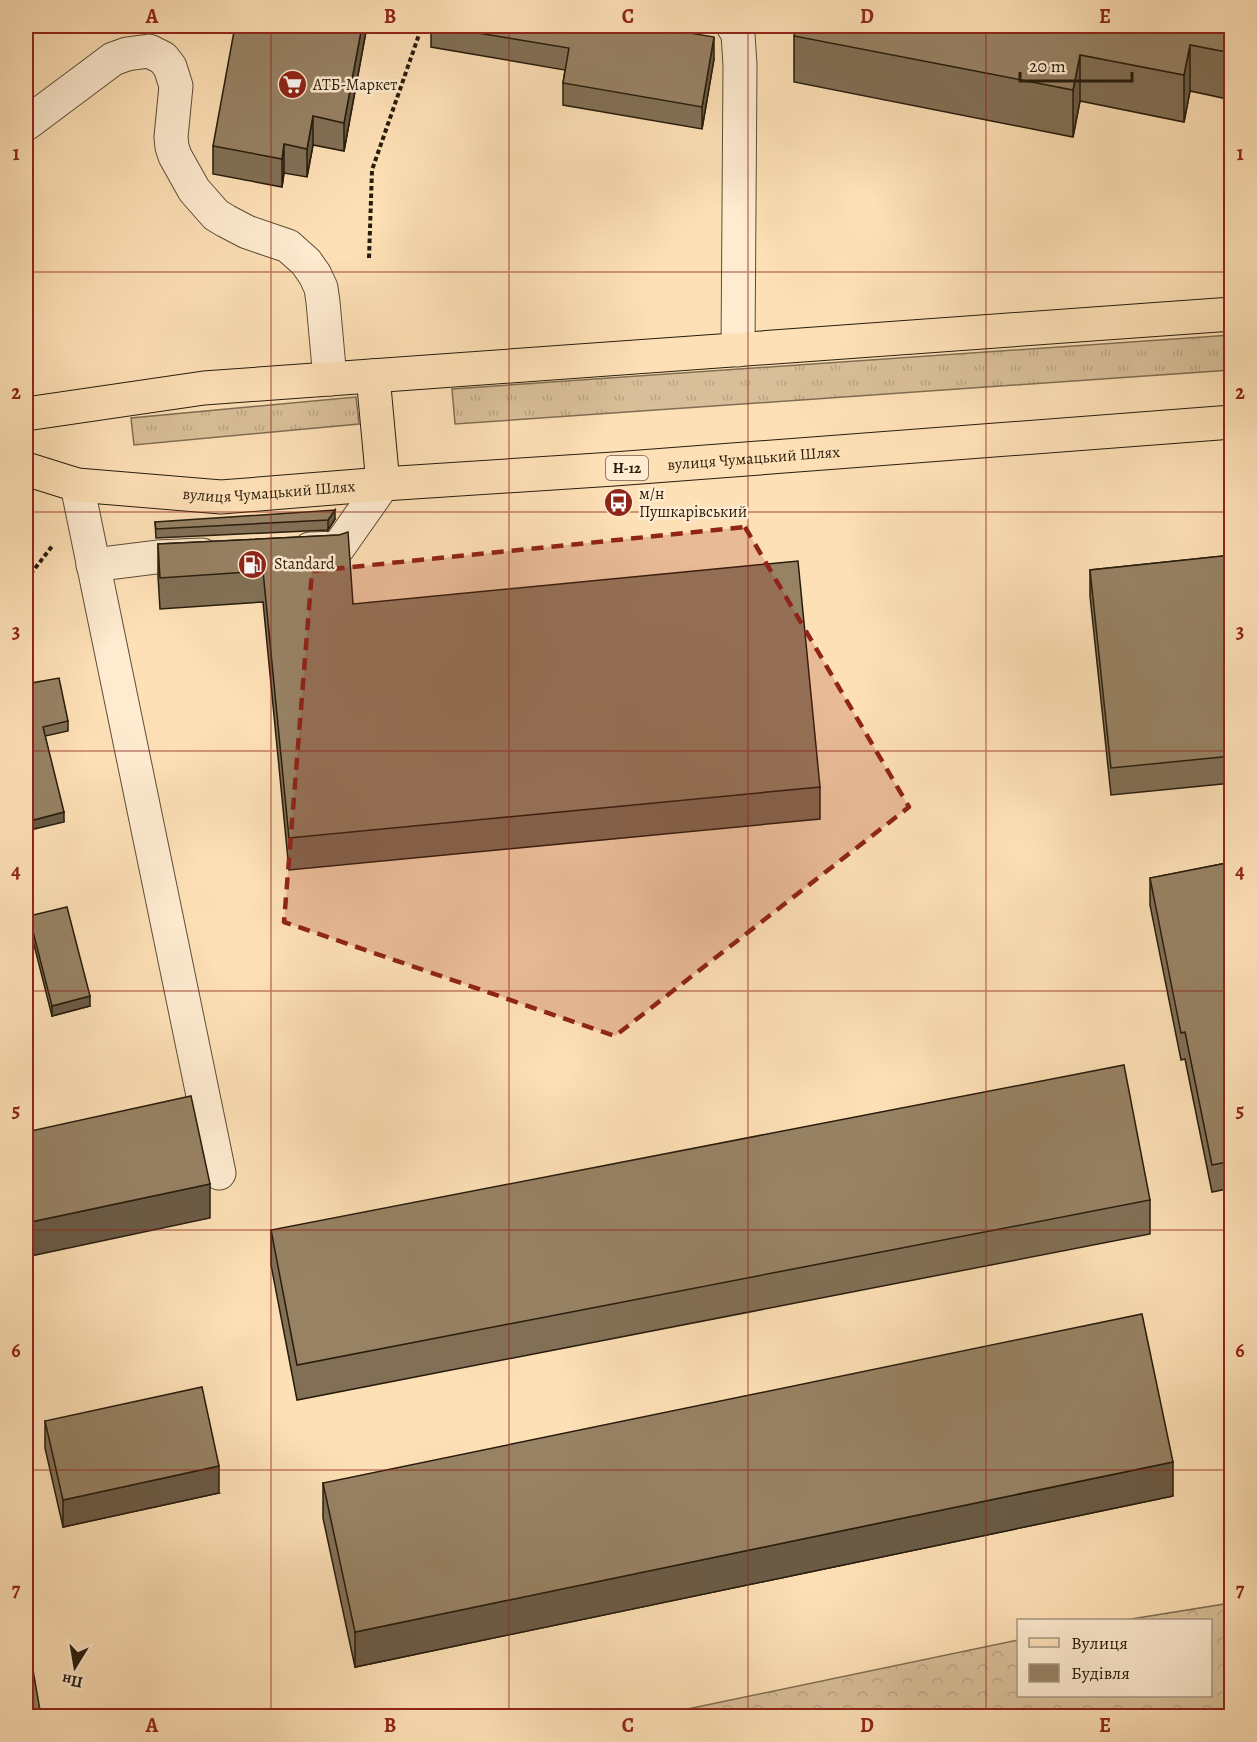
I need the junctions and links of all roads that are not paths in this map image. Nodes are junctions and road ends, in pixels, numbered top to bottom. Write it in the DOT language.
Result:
graph roads {
  1 [pos="733,26"];
  2 [pos="26,124"];
  3 [pos="1232,314"];
  4 [pos="738,350"];
  5 [pos="373,376"];
  6 [pos="330,379"];
  7 [pos="26,414"];
  8 [pos="1232,422"];
  9 [pos="26,469"];
  10 [pos="383,484"];
  11 [pos="77,485"];
  12 [pos="282,550"];
  13 [pos="236,553"];
  14 [pos="93,565"];
  15 [pos="219,1173"];
  1 -- 4 [label="lane"];
  2 -- 6 [label="lane"];
  3 -- 4 [label="main road"];
  4 -- 5 [label="main road"];
  5 -- 6 [label="main road"];
  5 -- 10 [label="main road"];
  6 -- 7 [label="main road"];
  8 -- 10 [label="main road, вулиця Чумацький Шлях / Н-12"];
  9 -- 11 [label="main road, вулиця Чумацький Шлях / Н-12"];
  10 -- 11 [label="main road, вулиця Чумацький Шлях / Н-12"];
  10 -- 12 [label="lane"];
  11 -- 14 [label="lane"];
  13 -- 14 [label="lane"];
  14 -- 15 [label="lane"];
}
